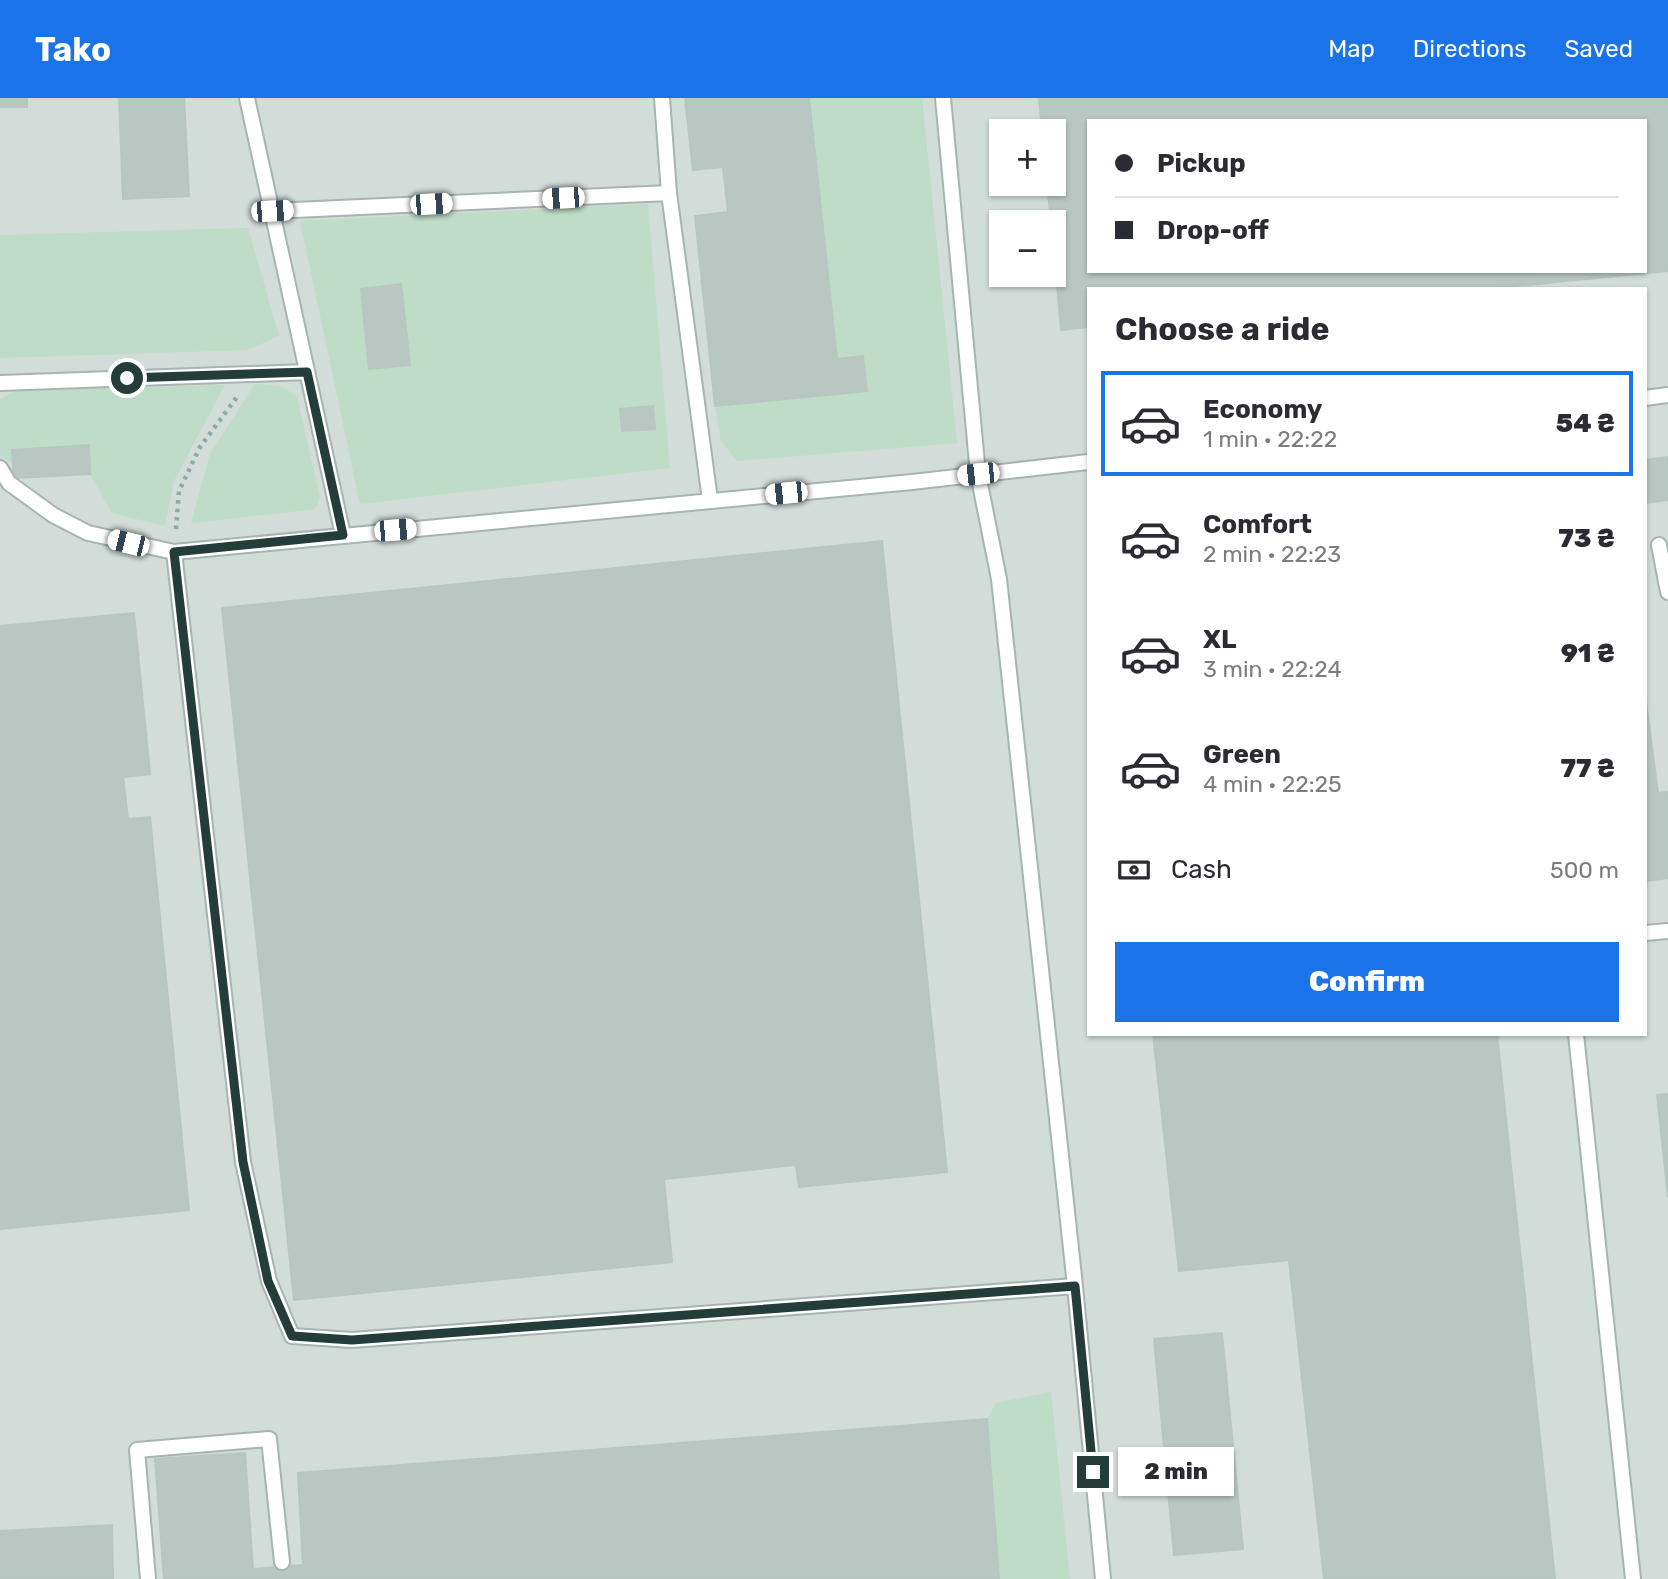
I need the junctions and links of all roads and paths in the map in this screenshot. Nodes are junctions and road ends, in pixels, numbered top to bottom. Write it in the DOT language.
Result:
graph roads {
  1 [pos="247,98"];
  2 [pos="662,98"];
  3 [pos="943,98"];
  4 [pos="669,193"];
  5 [pos="272,211"];
  6 [pos="307,372"];
  7 [pos="254,374"];
  8 [pos="0,383"];
  9 [pos="1668,395"];
  10 [pos="1647,398"];
  11 [pos="1087,462"];
  12 [pos="0,468"];
  13 [pos="978,474"];
  14 [pos="710,500"];
  15 [pos="343,535"];
  16 [pos="1659,545"];
  17 [pos="174,552"];
  18 [pos="1668,592"];
  19 [pos="1668,931"];
  20 [pos="1647,933"];
  21 [pos="1576,1036"];
  22 [pos="1075,1286"];
  23 [pos="282,1562"];
  24 [pos="148,1579"];
  25 [pos="1103,1579"];
  26 [pos="1633,1579"];
  1 -- 5 [label="lane"];
  2 -- 4 [label="lane"];
  3 -- 13 [label="lane"];
  4 -- 5 [label="lane"];
  4 -- 14 [label="lane"];
  5 -- 6 [label="lane"];
  6 -- 7 [label="lane"];
  6 -- 15 [label="lane"];
  7 -- 8 [label="lane"];
  7 -- 17 [label="path"];
  9 -- 10 [label="lane"];
  11 -- 13 [label="lane"];
  12 -- 17 [label="lane"];
  13 -- 14 [label="lane"];
  13 -- 22 [label="lane"];
  14 -- 15 [label="lane"];
  15 -- 17 [label="lane"];
  16 -- 18 [label="lane"];
  17 -- 22 [label="lane"];
  19 -- 20 [label="lane"];
  21 -- 26 [label="lane"];
  22 -- 25 [label="lane"];
  23 -- 24 [label="lane"];
}
